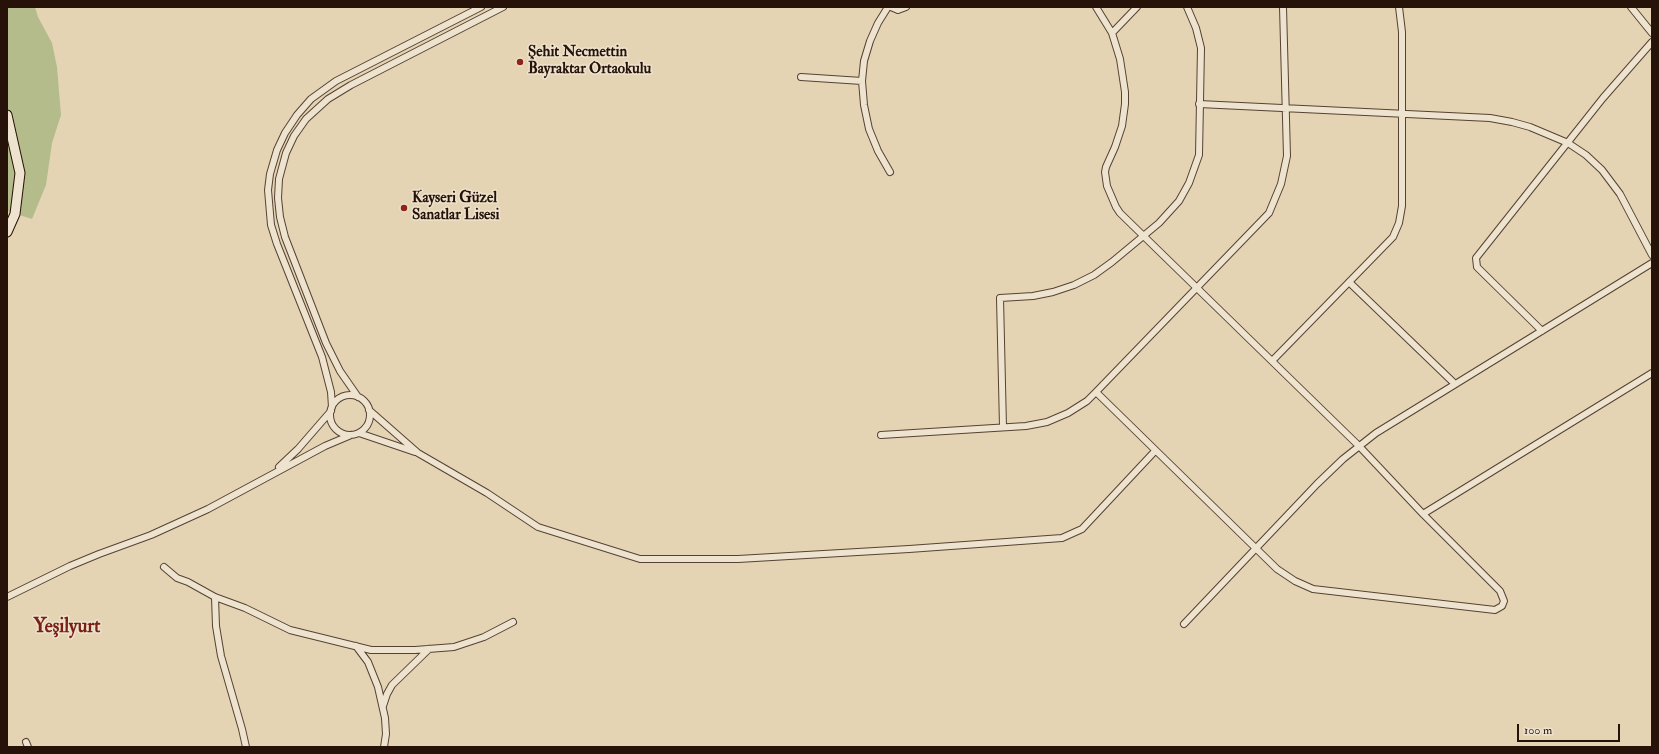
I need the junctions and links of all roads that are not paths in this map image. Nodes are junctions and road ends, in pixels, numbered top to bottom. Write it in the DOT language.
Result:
graph roads {
  1 [pos="481,7"];
  2 [pos="503,7"];
  3 [pos="888,7"];
  4 [pos="891,7"];
  5 [pos="906,7"];
  6 [pos="1096,7"];
  7 [pos="1137,7"];
  8 [pos="1188,7"];
  9 [pos="1283,7"];
  10 [pos="1399,7"];
  11 [pos="1631,7"];
  12 [pos="1112,32"];
  13 [pos="1652,33"];
  14 [pos="1652,42"];
  15 [pos="801,77"];
  16 [pos="862,81"];
  17 [pos="1199,104"];
  18 [pos="1286,109"];
  19 [pos="1401,115"];
  20 [pos="7,116"];
  21 [pos="1568,143"];
  22 [pos="890,172"];
  23 [pos="7,232"];
  24 [pos="1143,236"];
  25 [pos="1652,255"];
  26 [pos="1652,263"];
  27 [pos="1349,282"];
  28 [pos="1196,287"];
  29 [pos="1542,330"];
  30 [pos="1272,361"];
  31 [pos="1652,374"];
  32 [pos="1455,384"];
  33 [pos="1096,392"];
  34 [pos="358,397"];
  35 [pos="331,409"];
  36 [pos="369,410"];
  37 [pos="1003,427"];
  38 [pos="359,433"];
  39 [pos="351,435"];
  40 [pos="881,435"];
  41 [pos="1359,446"];
  42 [pos="1155,451"];
  43 [pos="418,453"];
  44 [pos="260,480"];
  45 [pos="1423,514"];
  46 [pos="1256,547"];
  47 [pos="164,567"];
  48 [pos="7,597"];
  49 [pos="215,597"];
  50 [pos="513,622"];
  51 [pos="1184,624"];
  52 [pos="356,646"];
  53 [pos="429,649"];
  54 [pos="383,710"];
  55 [pos="385,740"];
  56 [pos="246,747"];
  57 [pos="384,747"];
  58 [pos="390,747"];
  1 -- 35 [label="street"];
  2 -- 34 [label="street"];
  3 -- 16 [label="street"];
  4 -- 5 [label="street"];
  6 -- 12 [label="street"];
  7 -- 12 [label="street"];
  8 -- 17 [label="street"];
  9 -- 18 [label="street"];
  10 -- 19 [label="street"];
  11 -- 13 [label="street"];
  12 -- 24 [label="street"];
  14 -- 21 [label="street"];
  15 -- 16 [label="street"];
  16 -- 22 [label="street"];
  17 -- 18 [label="street"];
  17 -- 24 [label="street"];
  18 -- 19 [label="street"];
  18 -- 28 [label="street"];
  19 -- 21 [label="street"];
  19 -- 27 [label="street"];
  20 -- 23 [label="street"];
  21 -- 25 [label="street"];
  21 -- 29 [label="street"];
  24 -- 28 [label="street"];
  24 -- 37 [label="street"];
  26 -- 29 [label="street"];
  27 -- 30 [label="street"];
  27 -- 32 [label="street"];
  28 -- 30 [label="street"];
  28 -- 33 [label="street"];
  29 -- 32 [label="street"];
  30 -- 41 [label="street"];
  31 -- 45 [label="street"];
  32 -- 41 [label="street"];
  33 -- 37 [label="street"];
  33 -- 42 [label="street"];
  34 -- 35 [label="street"];
  34 -- 36 [label="street"];
  35 -- 39 [label="street"];
  35 -- 44 [label="street"];
  36 -- 38 [label="street"];
  36 -- 43 [label="street"];
  37 -- 40 [label="street"];
  38 -- 39 [label="street"];
  38 -- 43 [label="street"];
  39 -- 44 [label="street"];
  41 -- 45 [label="street"];
  41 -- 46 [label="street"];
  42 -- 43 [label="street"];
  42 -- 46 [label="street"];
  44 -- 48 [label="street"];
  45 -- 46 [label="street"];
  46 -- 51 [label="street"];
  47 -- 49 [label="street"];
  49 -- 52 [label="street"];
  49 -- 56 [label="street"];
  50 -- 53 [label="street"];
  52 -- 53 [label="street"];
  52 -- 54 [label="street"];
  53 -- 54 [label="street"];
  54 -- 55 [label="street"];
  55 -- 57 [label="street"];
  55 -- 58 [label="street"];
}
